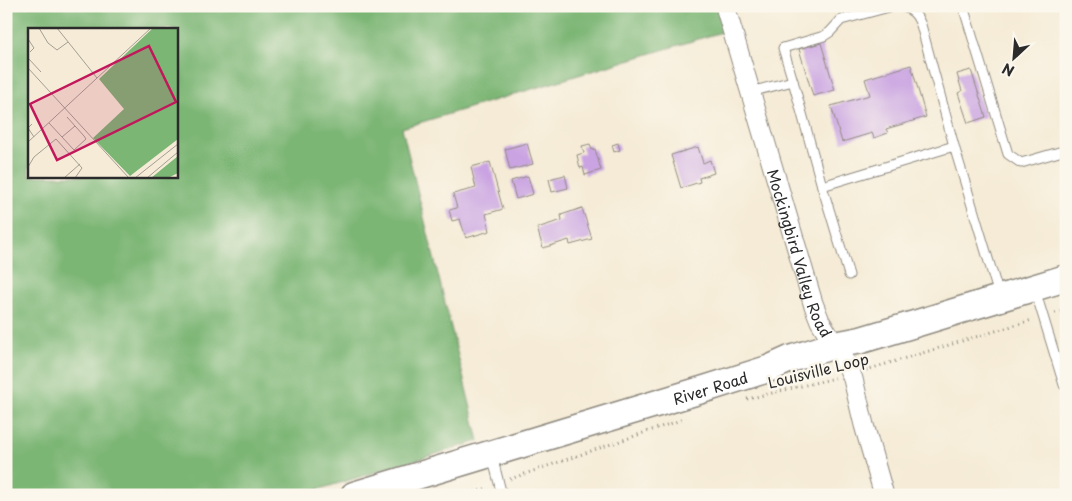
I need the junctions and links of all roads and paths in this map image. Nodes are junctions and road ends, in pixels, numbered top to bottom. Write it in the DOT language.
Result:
graph roads {
  1 [pos="725,6"];
  2 [pos="894,6"];
  3 [pos="902,6"];
  4 [pos="963,6"];
  5 [pos="793,81"];
  6 [pos="750,92"];
  7 [pos="954,146"];
  8 [pos="1066,150"];
  9 [pos="822,186"];
  10 [pos="849,275"];
  11 [pos="1066,278"];
  12 [pos="1034,288"];
  13 [pos="999,298"];
  14 [pos="1066,310"];
  15 [pos="1043,316"];
  16 [pos="835,345"];
  17 [pos="850,373"];
  18 [pos="1064,385"];
  19 [pos="742,401"];
  20 [pos="689,417"];
  21 [pos="492,453"];
  22 [pos="499,483"];
  23 [pos="354,495"];
  24 [pos="465,495"];
  25 [pos="502,495"];
  26 [pos="884,495"];
  1 -- 6 [label="street, Mockingbird Valley Road"];
  2 -- 5 [label="lane"];
  3 -- 7 [label="lane"];
  4 -- 8 [label="lane"];
  5 -- 6 [label="lane"];
  5 -- 9 [label="lane"];
  6 -- 16 [label="street, Mockingbird Valley Road"];
  7 -- 9 [label="lane"];
  7 -- 13 [label="lane"];
  9 -- 10 [label="lane"];
  11 -- 12 [label="street, River Road"];
  12 -- 13 [label="street, River Road"];
  12 -- 15 [label="lane"];
  13 -- 16 [label="street, River Road"];
  14 -- 15 [label="path, Louisville Loop"];
  15 -- 17 [label="path, Louisville Loop"];
  15 -- 18 [label="lane"];
  16 -- 17 [label="street, Mockingbird Valley Road"];
  16 -- 21 [label="street, River Road"];
  17 -- 19 [label="path, Louisville Loop"];
  17 -- 26 [label="street, Mockingbird Valley Road"];
  20 -- 22 [label="path"];
  21 -- 22 [label="lane"];
  21 -- 23 [label="street, River Road"];
  22 -- 24 [label="path"];
  22 -- 25 [label="lane"];
}
